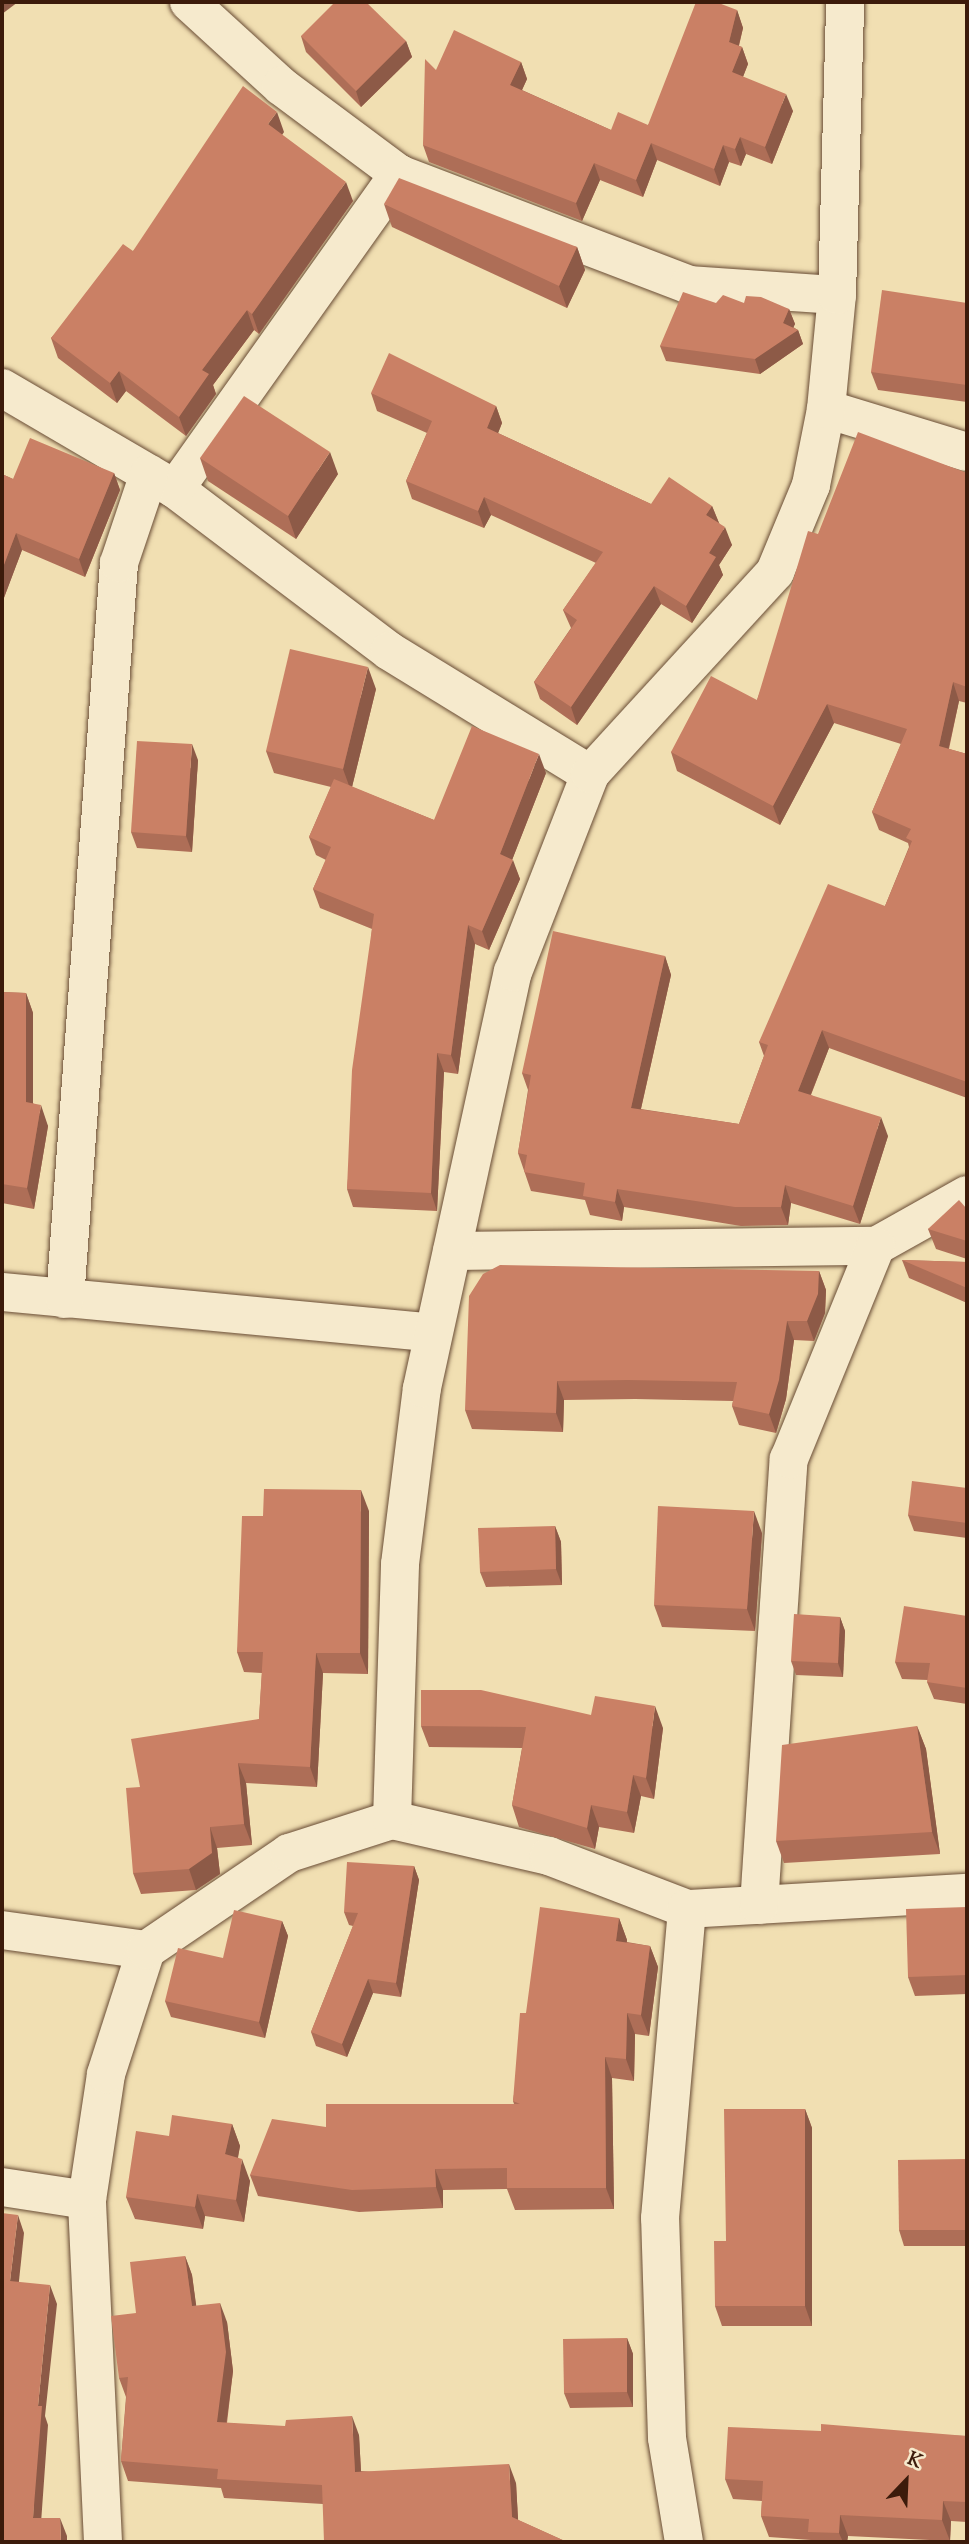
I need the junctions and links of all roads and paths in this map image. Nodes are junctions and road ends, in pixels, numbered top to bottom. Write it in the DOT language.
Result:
graph roads {
  1 [pos="189,2"];
  2 [pos="845,2"];
  3 [pos="399,174"];
  4 [pos="837,295"];
  5 [pos="2,388"];
  6 [pos="826,408"];
  7 [pos="967,452"];
  8 [pos="162,481"];
  9 [pos="590,774"];
  10 [pos="967,1195"];
  11 [pos="876,1246"];
  12 [pos="452,1251"];
  13 [pos="2,1292"];
  14 [pos="65,1299"];
  15 [pos="432,1333"];
  16 [pos="392,1820"];
  17 [pos="967,1893"];
  18 [pos="759,1905"];
  19 [pos="687,1909"];
  20 [pos="2,1930"];
  21 [pos="146,1950"];
  22 [pos="2,2187"];
  23 [pos="87,2200"];
  24 [pos="103,2542"];
  25 [pos="684,2542"];
  1 -- 3 [label="street"];
  2 -- 4 [label="street"];
  3 -- 4 [label="street"];
  3 -- 8 [label="street"];
  4 -- 6 [label="street"];
  5 -- 8 [label="street"];
  6 -- 7 [label="street"];
  6 -- 9 [label="street"];
  8 -- 9 [label="street"];
  8 -- 14 [label="street"];
  9 -- 12 [label="street"];
  10 -- 11 [label="street"];
  11 -- 12 [label="street"];
  11 -- 18 [label="street"];
  12 -- 15 [label="street"];
  13 -- 14 [label="street"];
  14 -- 15 [label="street"];
  15 -- 16 [label="street"];
  16 -- 19 [label="street"];
  16 -- 21 [label="street"];
  17 -- 18 [label="street"];
  18 -- 19 [label="street"];
  19 -- 25 [label="street"];
  20 -- 21 [label="street"];
  21 -- 23 [label="street"];
  22 -- 23 [label="street"];
  23 -- 24 [label="street"];
}
